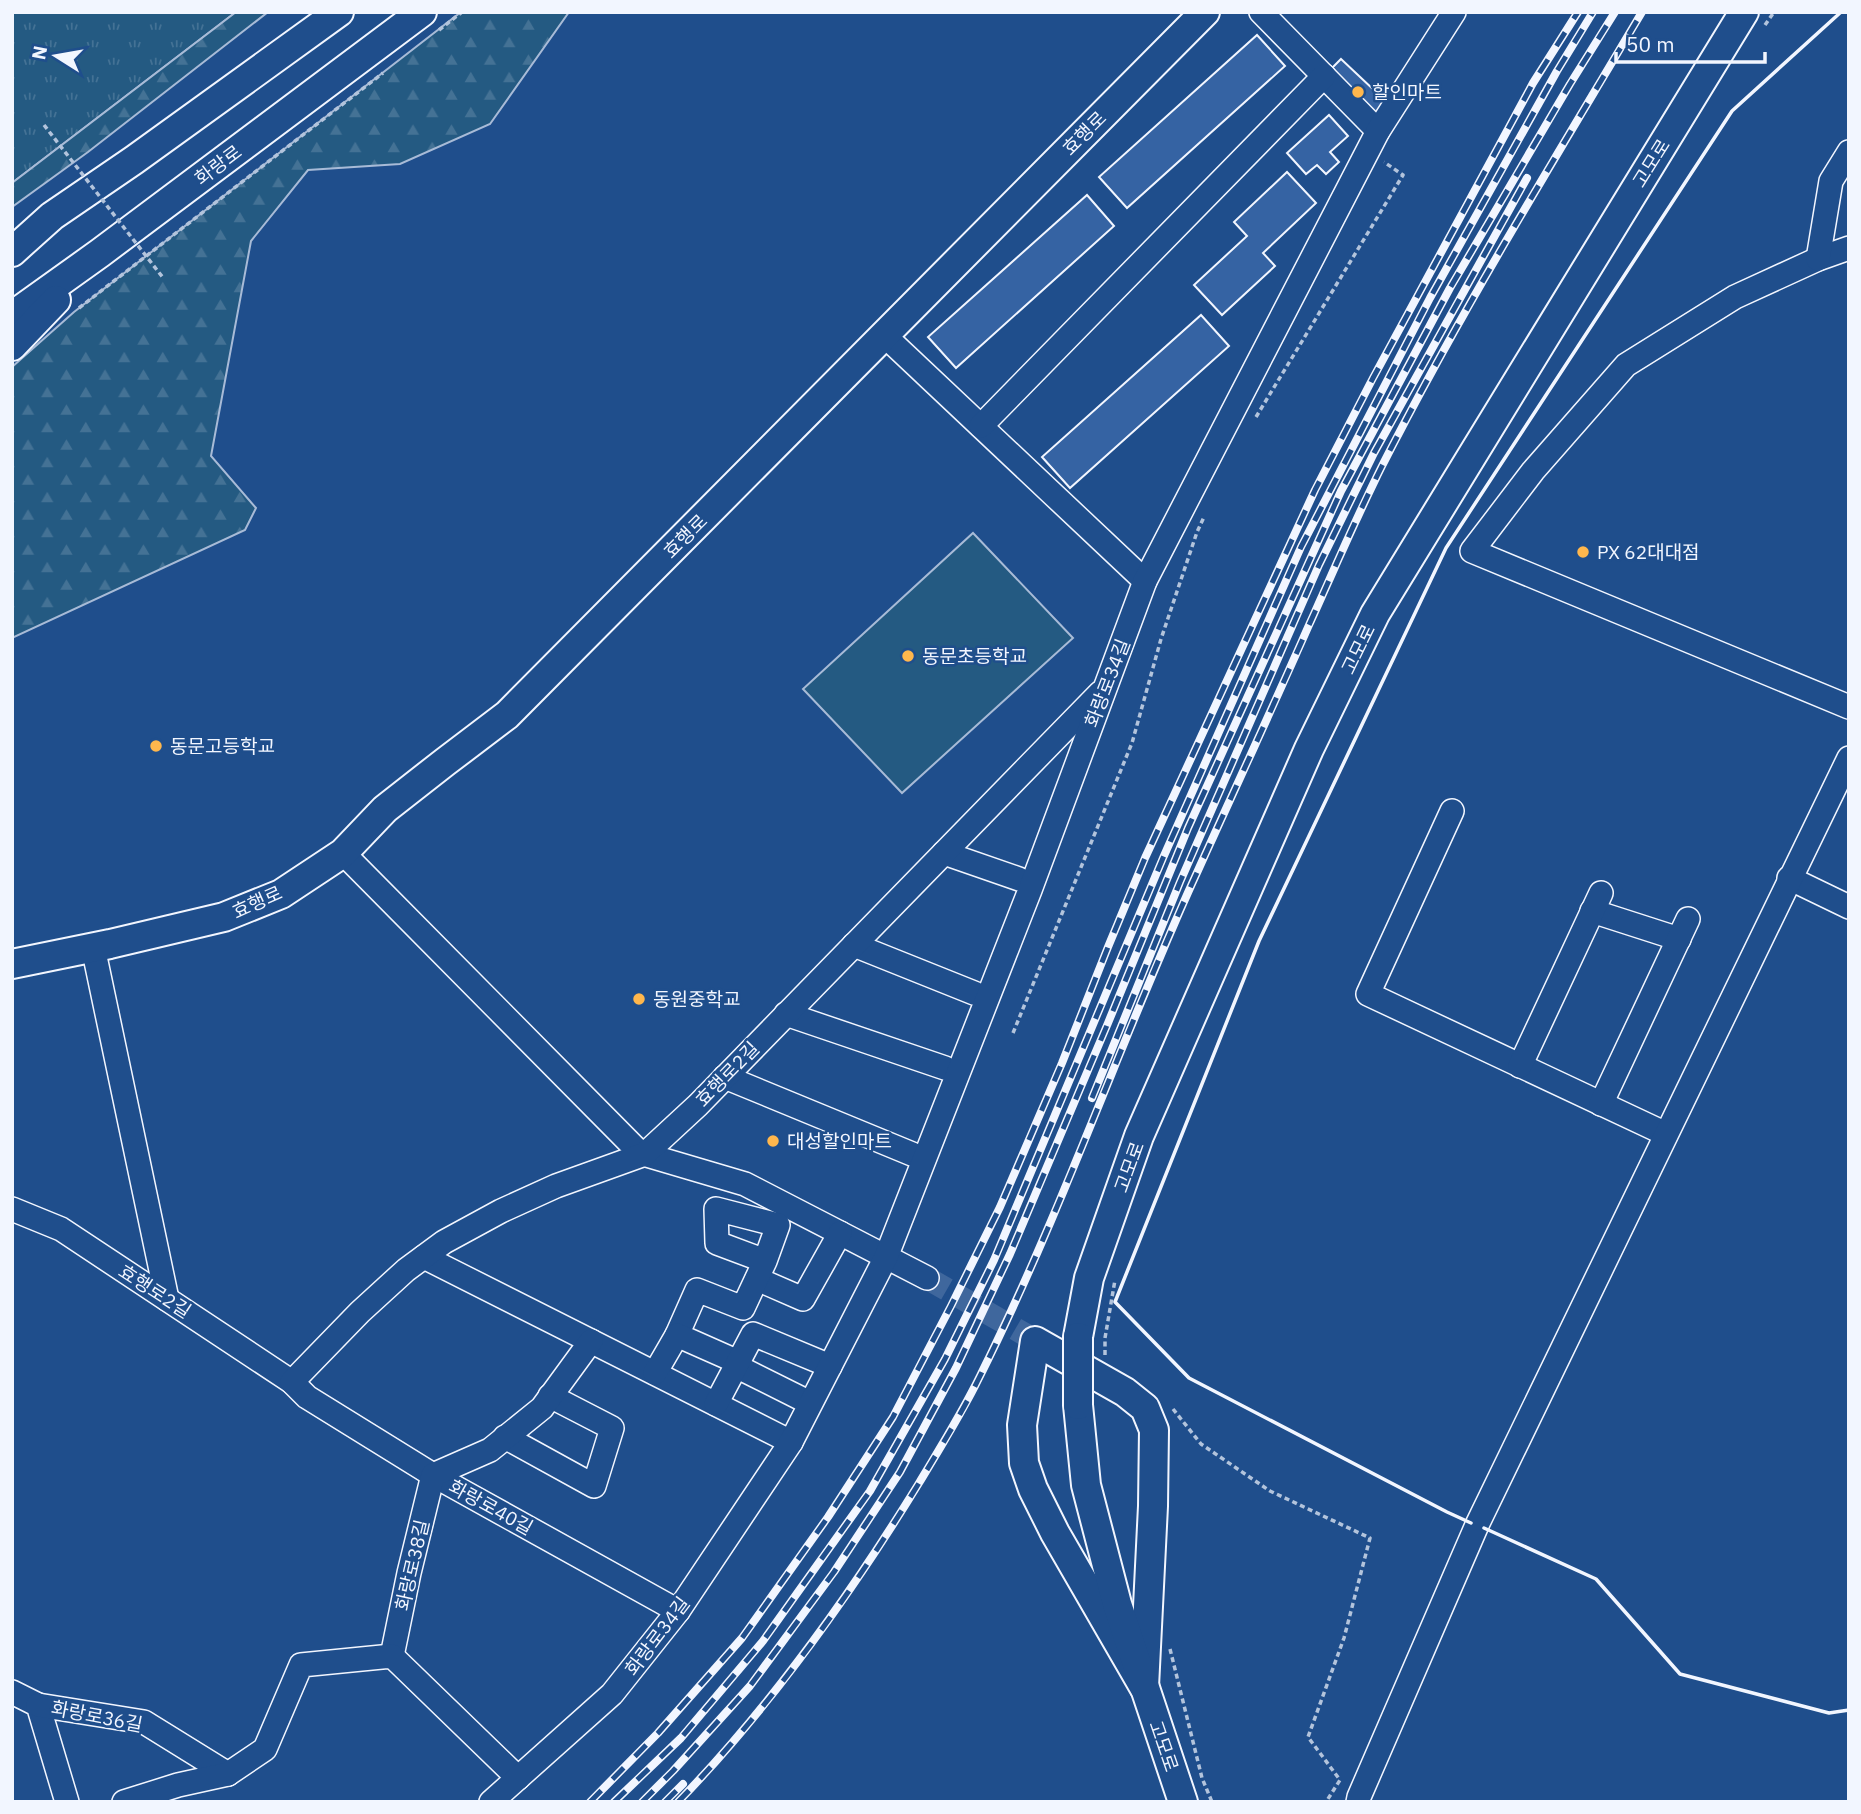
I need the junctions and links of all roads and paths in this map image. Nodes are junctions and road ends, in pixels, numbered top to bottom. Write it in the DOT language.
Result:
graph roads {
  1 [pos="339,12"];
  2 [pos="462,12"];
  3 [pos="1205,12"];
  4 [pos="1261,12"];
  5 [pos="1454,12"];
  6 [pos="1774,12"];
  7 [pos="1752,23"];
  8 [pos="427,24"];
  9 [pos="390,68"];
  10 [pos="1324,76"];
  11 [pos="44,125"];
  12 [pos="1378,131"];
  13 [pos="1849,152"];
  14 [pos="1380,159"];
  15 [pos="52,216"];
  16 [pos="12,239"];
  17 [pos="1849,248"];
  18 [pos="12,252"];
  19 [pos="100,253"];
  20 [pos="1818,259"];
  21 [pos="164,279"];
  22 [pos="74,312"];
  23 [pos="12,316"];
  24 [pos="884,335"];
  25 [pos="12,346"];
  26 [pos="1251,425"];
  27 [pos="981,426"];
  28 [pos="1208,507"];
  29 [pos="1145,581"];
  30 [pos="1105,687"];
  31 [pos="1849,708"];
  32 [pos="1849,758"];
  33 [pos="1451,811"];
  34 [pos="343,853"];
  35 [pos="944,853"];
  36 [pos="1790,878"];
  37 [pos="1019,879"];
  38 [pos="1849,907"];
  39 [pos="854,944"];
  40 [pos="93,947"];
  41 [pos="12,964"];
  42 [pos="974,993"];
  43 [pos="786,1014"];
  44 [pos="1013,1033"];
  45 [pos="1520,1066"];
  46 [pos="945,1068"];
  47 [pos="725,1077"];
  48 [pos="1601,1104"];
  49 [pos="1666,1134"];
  50 [pos="645,1154"];
  51 [pos="912,1154"];
  52 [pos="12,1209"];
  53 [pos="840,1233"];
  54 [pos="424,1257"];
  55 [pos="886,1257"];
  56 [pos="1117,1271"];
  57 [pos="927,1278"];
  58 [pos="167,1299"];
  59 [pos="677,1335"];
  60 [pos="591,1341"];
  61 [pos="737,1364"];
  62 [pos="1104,1365"];
  63 [pos="830,1366"];
  64 [pos="655,1373"];
  65 [pos="300,1390"];
  66 [pos="550,1396"];
  67 [pos="810,1403"];
  68 [pos="716,1404"];
  69 [pos="1145,1408"];
  70 [pos="505,1437"];
  71 [pos="790,1442"];
  72 [pos="433,1475"];
  73 [pos="678,1611"];
  74 [pos="1170,1645"];
  75 [pos="392,1656"];
  76 [pos="1144,1687"];
  77 [pos="12,1692"];
  78 [pos="38,1705"];
  79 [pos="228,1774"];
  80 [pos="518,1778"];
  81 [pos="1182,1799"];
  82 [pos="67,1802"];
  83 [pos="124,1802"];
  84 [pos="491,1802"];
  85 [pos="1212,1802"];
  86 [pos="1326,1802"];
  87 [pos="1359,1802"];
  1 -- 15 [label="main road"];
  2 -- 8 [label="path"];
  3 -- 24 [label="main road, 효행로"];
  4 -- 10 [label="street"];
  5 -- 12 [label="street, 화랑로34길"];
  6 -- 7 [label="path"];
  7 -- 76 [label="main road, 고모로, bridge"];
  8 -- 19 [label="main road, 화랑로"];
  9 -- 22 [label="path"];
  10 -- 12 [label="street"];
  10 -- 27 [label="street"];
  11 -- 21 [label="path, bridge"];
  12 -- 29 [label="street, 화랑로34길"];
  13 -- 20 [label="street"];
  14 -- 26 [label="path"];
  15 -- 16 [label="main road"];
  15 -- 18 [label="main road"];
  17 -- 20 [label="street"];
  19 -- 23 [label="main road, 화랑로"];
  19 -- 25 [label="main road"];
  20 -- 31 [label="street"];
  24 -- 27 [label="street"];
  24 -- 34 [label="main road, 효행로"];
  27 -- 29 [label="street"];
  28 -- 44 [label="path"];
  29 -- 30 [label="street, 화랑로34길"];
  30 -- 35 [label="street, 효행로2길"];
  30 -- 55 [label="street, 화랑로34길"];
  32 -- 36 [label="street"];
  33 -- 45 [label="street"];
  34 -- 40 [label="main road, 효행로"];
  34 -- 50 [label="street"];
  35 -- 37 [label="street"];
  35 -- 39 [label="street, 효행로2길"];
  36 -- 38 [label="street"];
  36 -- 49 [label="street"];
  39 -- 42 [label="street"];
  39 -- 43 [label="street, 효행로2길"];
  40 -- 41 [label="main road, 효행로"];
  40 -- 58 [label="street"];
  43 -- 46 [label="street"];
  43 -- 47 [label="street, 효행로2길"];
  45 -- 48 [label="street"];
  45 -- 48 [label="street"];
  47 -- 50 [label="street, 효행로2길"];
  47 -- 51 [label="street"];
  48 -- 49 [label="street"];
  49 -- 87 [label="street"];
  50 -- 53 [label="street"];
  50 -- 54 [label="street, 효행로2길"];
  52 -- 58 [label="street, 효행로2길"];
  53 -- 55 [label="street"];
  53 -- 59 [label="street"];
  54 -- 60 [label="street"];
  54 -- 65 [label="street, 효행로2길"];
  55 -- 57 [label="street"];
  55 -- 63 [label="street, 화랑로34길"];
  56 -- 62 [label="path"];
  58 -- 65 [label="street, 효행로2길"];
  59 -- 61 [label="street"];
  59 -- 64 [label="street"];
  60 -- 64 [label="street"];
  60 -- 66 [label="street"];
  61 -- 63 [label="street"];
  61 -- 67 [label="street"];
  61 -- 68 [label="street"];
  63 -- 67 [label="street, 화랑로34길"];
  64 -- 68 [label="street"];
  65 -- 72 [label="street, 화랑로40길"];
  66 -- 70 [label="street"];
  66 -- 70 [label="street"];
  67 -- 71 [label="street, 화랑로34길"];
  68 -- 71 [label="street"];
  69 -- 76 [label="main road"];
  69 -- 76 [label="main road"];
  69 -- 86 [label="path"];
  70 -- 72 [label="street"];
  71 -- 73 [label="street, 화랑로34길"];
  72 -- 73 [label="street, 화랑로40길"];
  72 -- 75 [label="street, 화랑로38길"];
  73 -- 80 [label="street, 화랑로34길"];
  74 -- 85 [label="path"];
  75 -- 79 [label="street"];
  75 -- 80 [label="street"];
  76 -- 81 [label="main road, 고모로"];
  77 -- 78 [label="street, 화랑로36길"];
  78 -- 79 [label="street, 화랑로36길"];
  78 -- 82 [label="street, 화랑로36길"];
  79 -- 83 [label="street"];
  80 -- 84 [label="street, 화랑로34길"];
}
